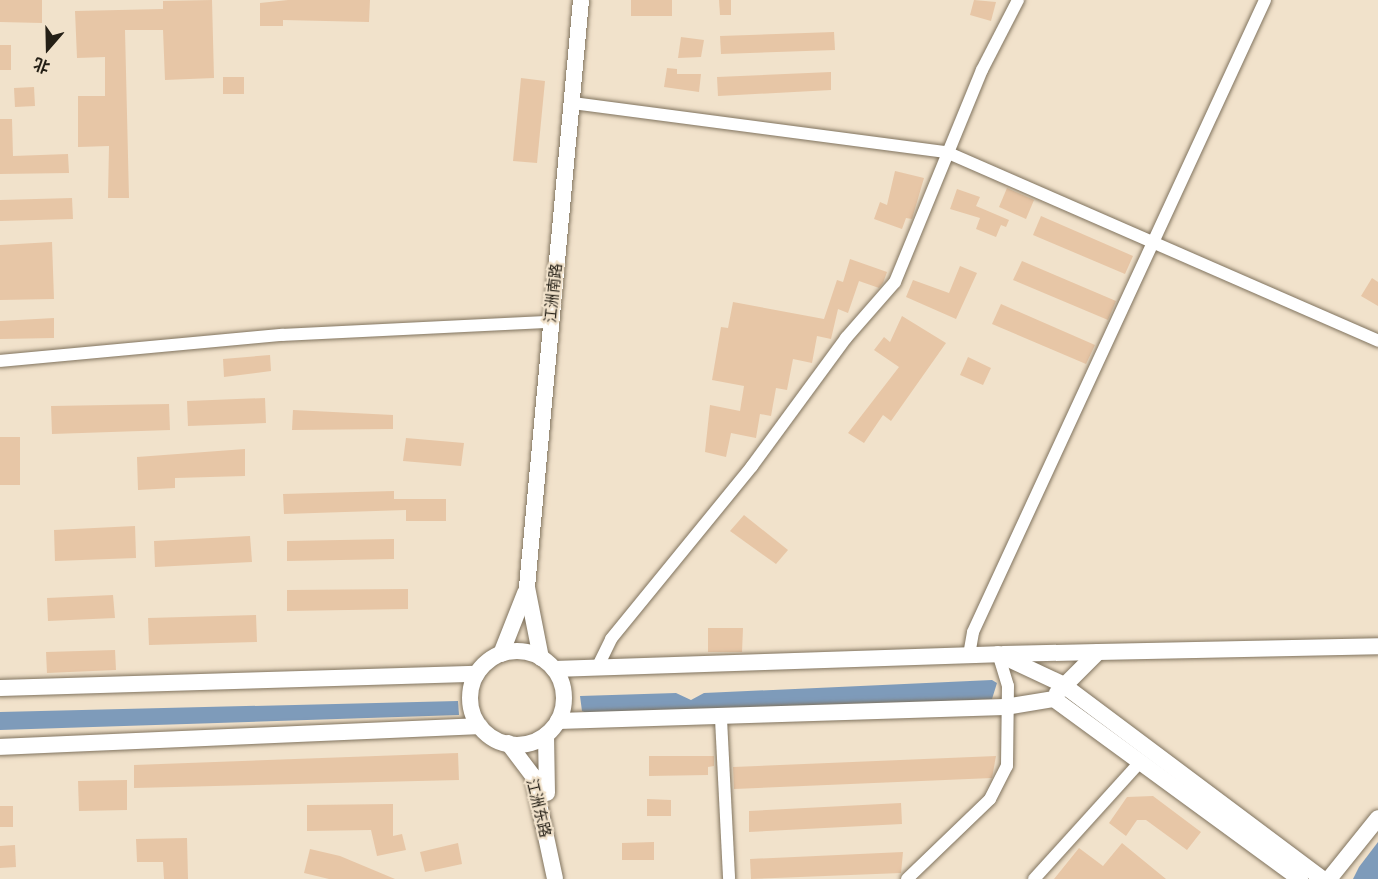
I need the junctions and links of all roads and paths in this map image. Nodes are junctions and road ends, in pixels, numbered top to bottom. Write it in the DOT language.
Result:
graph roads {
  1 [pos="581,0"];
  2 [pos="1018,0"];
  3 [pos="1265,0"];
  4 [pos="573,103"];
  5 [pos="946,152"];
  6 [pos="1154,241"];
  7 [pos="550,322"];
  8 [pos="1378,341"];
  9 [pos="0,361"];
  10 [pos="527,587"];
  11 [pos="1378,646"];
  12 [pos="1098,652"];
  13 [pos="501,654"];
  14 [pos="998,654"];
  15 [pos="969,655"];
  16 [pos="548,663"];
  17 [pos="598,666"];
  18 [pos="477,674"];
  19 [pos="0,688"];
  20 [pos="1058,692"];
  21 [pos="1005,708"];
  22 [pos="721,718"];
  23 [pos="558,721"];
  24 [pos="480,726"];
  25 [pos="546,735"];
  26 [pos="508,743"];
  27 [pos="0,747"];
  28 [pos="1140,762"];
  29 [pos="1378,818"];
  30 [pos="555,879"];
  31 [pos="566,879"];
  32 [pos="729,879"];
  33 [pos="907,879"];
  34 [pos="1034,879"];
  35 [pos="1300,879"];
  36 [pos="1323,879"];
  37 [pos="1329,879"];
  1 -- 4 [label="main road, 江洲南路"];
  2 -- 5 [label="street"];
  3 -- 6 [label="street"];
  4 -- 5 [label="street"];
  4 -- 7 [label="main road, 江洲南路"];
  5 -- 6 [label="street"];
  5 -- 17 [label="street"];
  6 -- 8 [label="street"];
  6 -- 15 [label="street"];
  7 -- 9 [label="street"];
  7 -- 10 [label="main road, 江洲南路"];
  10 -- 13 [label="main road"];
  10 -- 16 [label="main road"];
  11 -- 12 [label="main road"];
  12 -- 14 [label="main road"];
  12 -- 20 [label="main road"];
  13 -- 16 [label="main road"];
  13 -- 18 [label="main road"];
  14 -- 15 [label="main road"];
  14 -- 20 [label="main road"];
  14 -- 21 [label="street"];
  15 -- 17 [label="main road"];
  16 -- 17 [label="main road"];
  16 -- 23 [label="main road"];
  18 -- 19 [label="main road"];
  18 -- 24 [label="main road"];
  20 -- 21 [label="main road"];
  20 -- 28 [label="main road"];
  20 -- 36 [label="main road"];
  21 -- 22 [label="main road"];
  21 -- 33 [label="street"];
  22 -- 23 [label="main road"];
  22 -- 32 [label="street"];
  23 -- 25 [label="main road"];
  24 -- 26 [label="main road"];
  24 -- 27 [label="main road"];
  25 -- 26 [label="main road"];
  25 -- 31 [label="main road, 江洲东路"];
  26 -- 30 [label="main road, 江洲东路"];
  28 -- 34 [label="street"];
  28 -- 35 [label="main road"];
  29 -- 37 [label="main road"];
}
